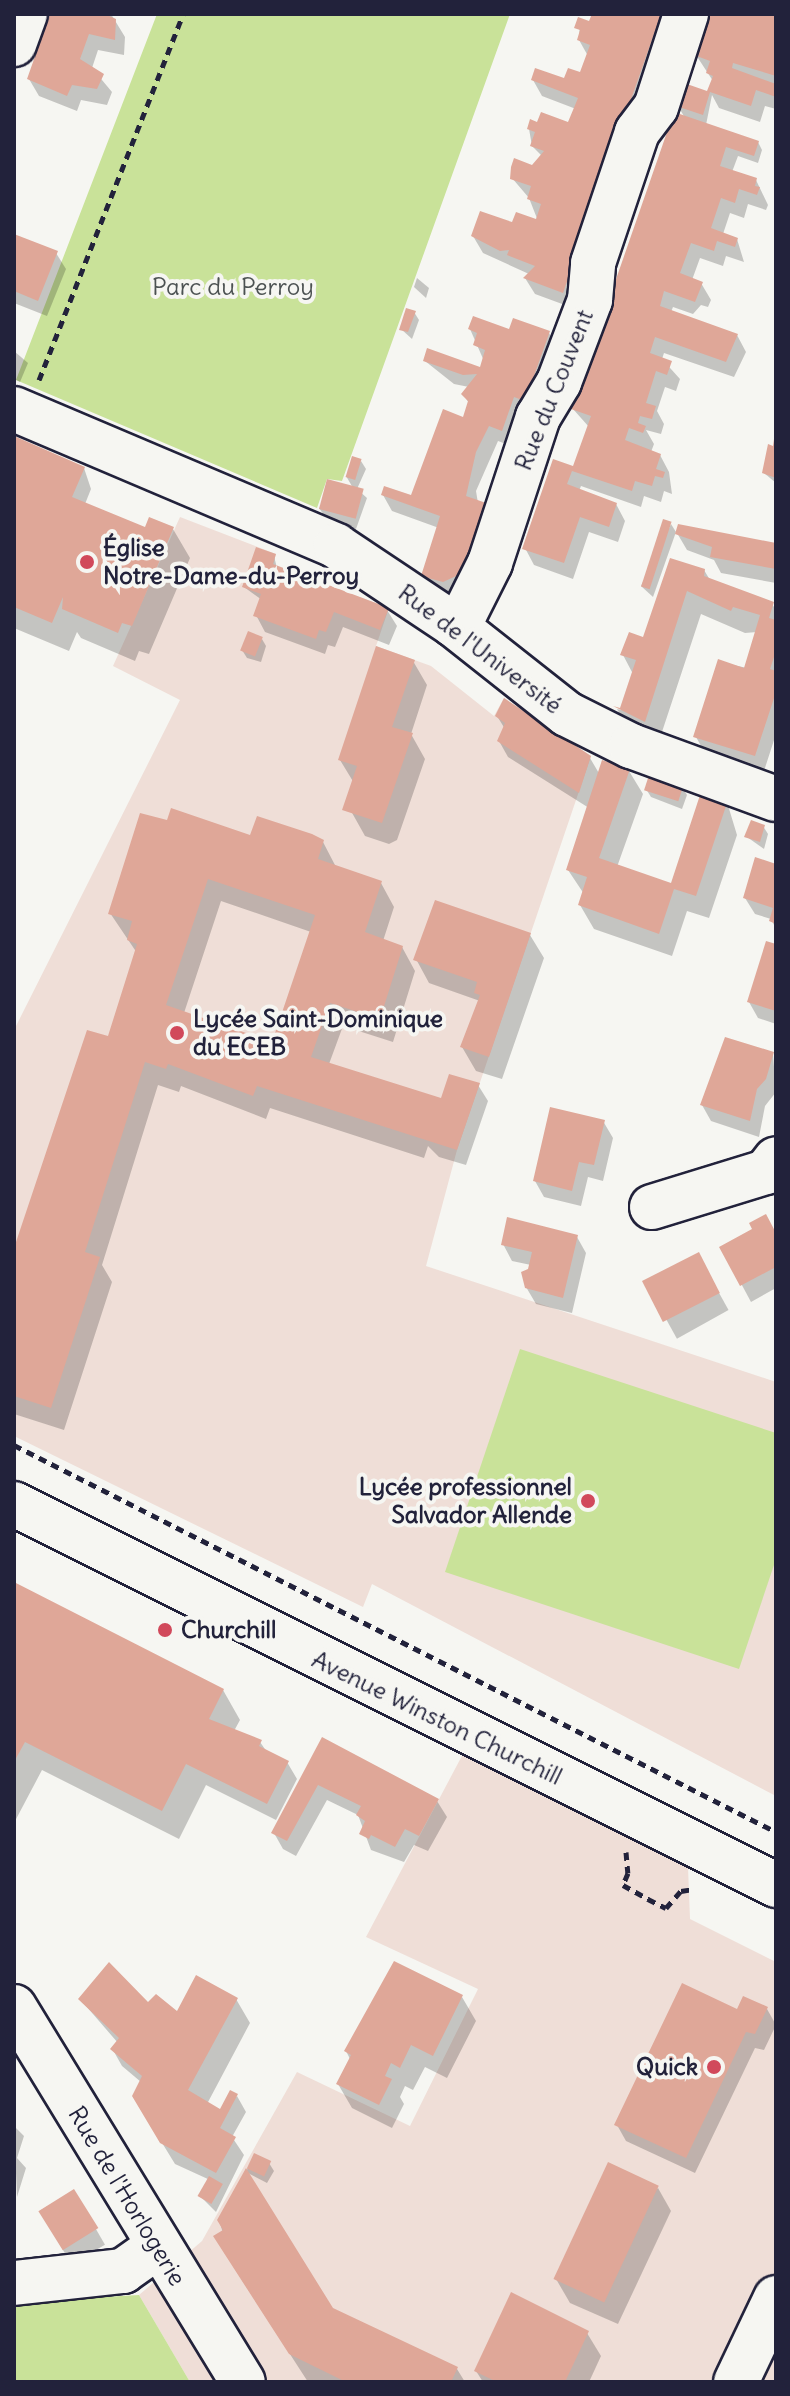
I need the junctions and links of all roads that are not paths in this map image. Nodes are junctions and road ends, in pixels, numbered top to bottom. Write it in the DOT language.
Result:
graph roads {
  1 [pos="25,14"];
  2 [pos="686,14"];
  3 [pos="14,44"];
  4 [pos="25,399"];
  5 [pos="453,624"];
  6 [pos="776,799"];
  7 [pos="776,1159"];
  8 [pos="652,1207"];
  9 [pos="14,1482"];
  10 [pos="14,1504"];
  11 [pos="314,1657"];
  12 [pos="776,1885"];
  13 [pos="14,2007"];
  14 [pos="157,2247"];
  15 [pos="14,2283"];
  16 [pos="776,2298"];
  17 [pos="243,2382"];
  18 [pos="736,2382"];
  1 -- 3 [label="street"];
  2 -- 5 [label="street, Rue du Couvent"];
  4 -- 5 [label="street, Rue de l'Université"];
  5 -- 6 [label="street, Rue de l'Université"];
  7 -- 8 [label="street"];
  9 -- 11 [label="street"];
  10 -- 11 [label="street, Avenue Winston Churchill"];
  11 -- 12 [label="street, Avenue Winston Churchill"];
  13 -- 14 [label="street, Rue de l'Horlogerie"];
  14 -- 15 [label="street"];
  14 -- 17 [label="street, Rue de l'Horlogerie"];
  16 -- 18 [label="street"];
}
